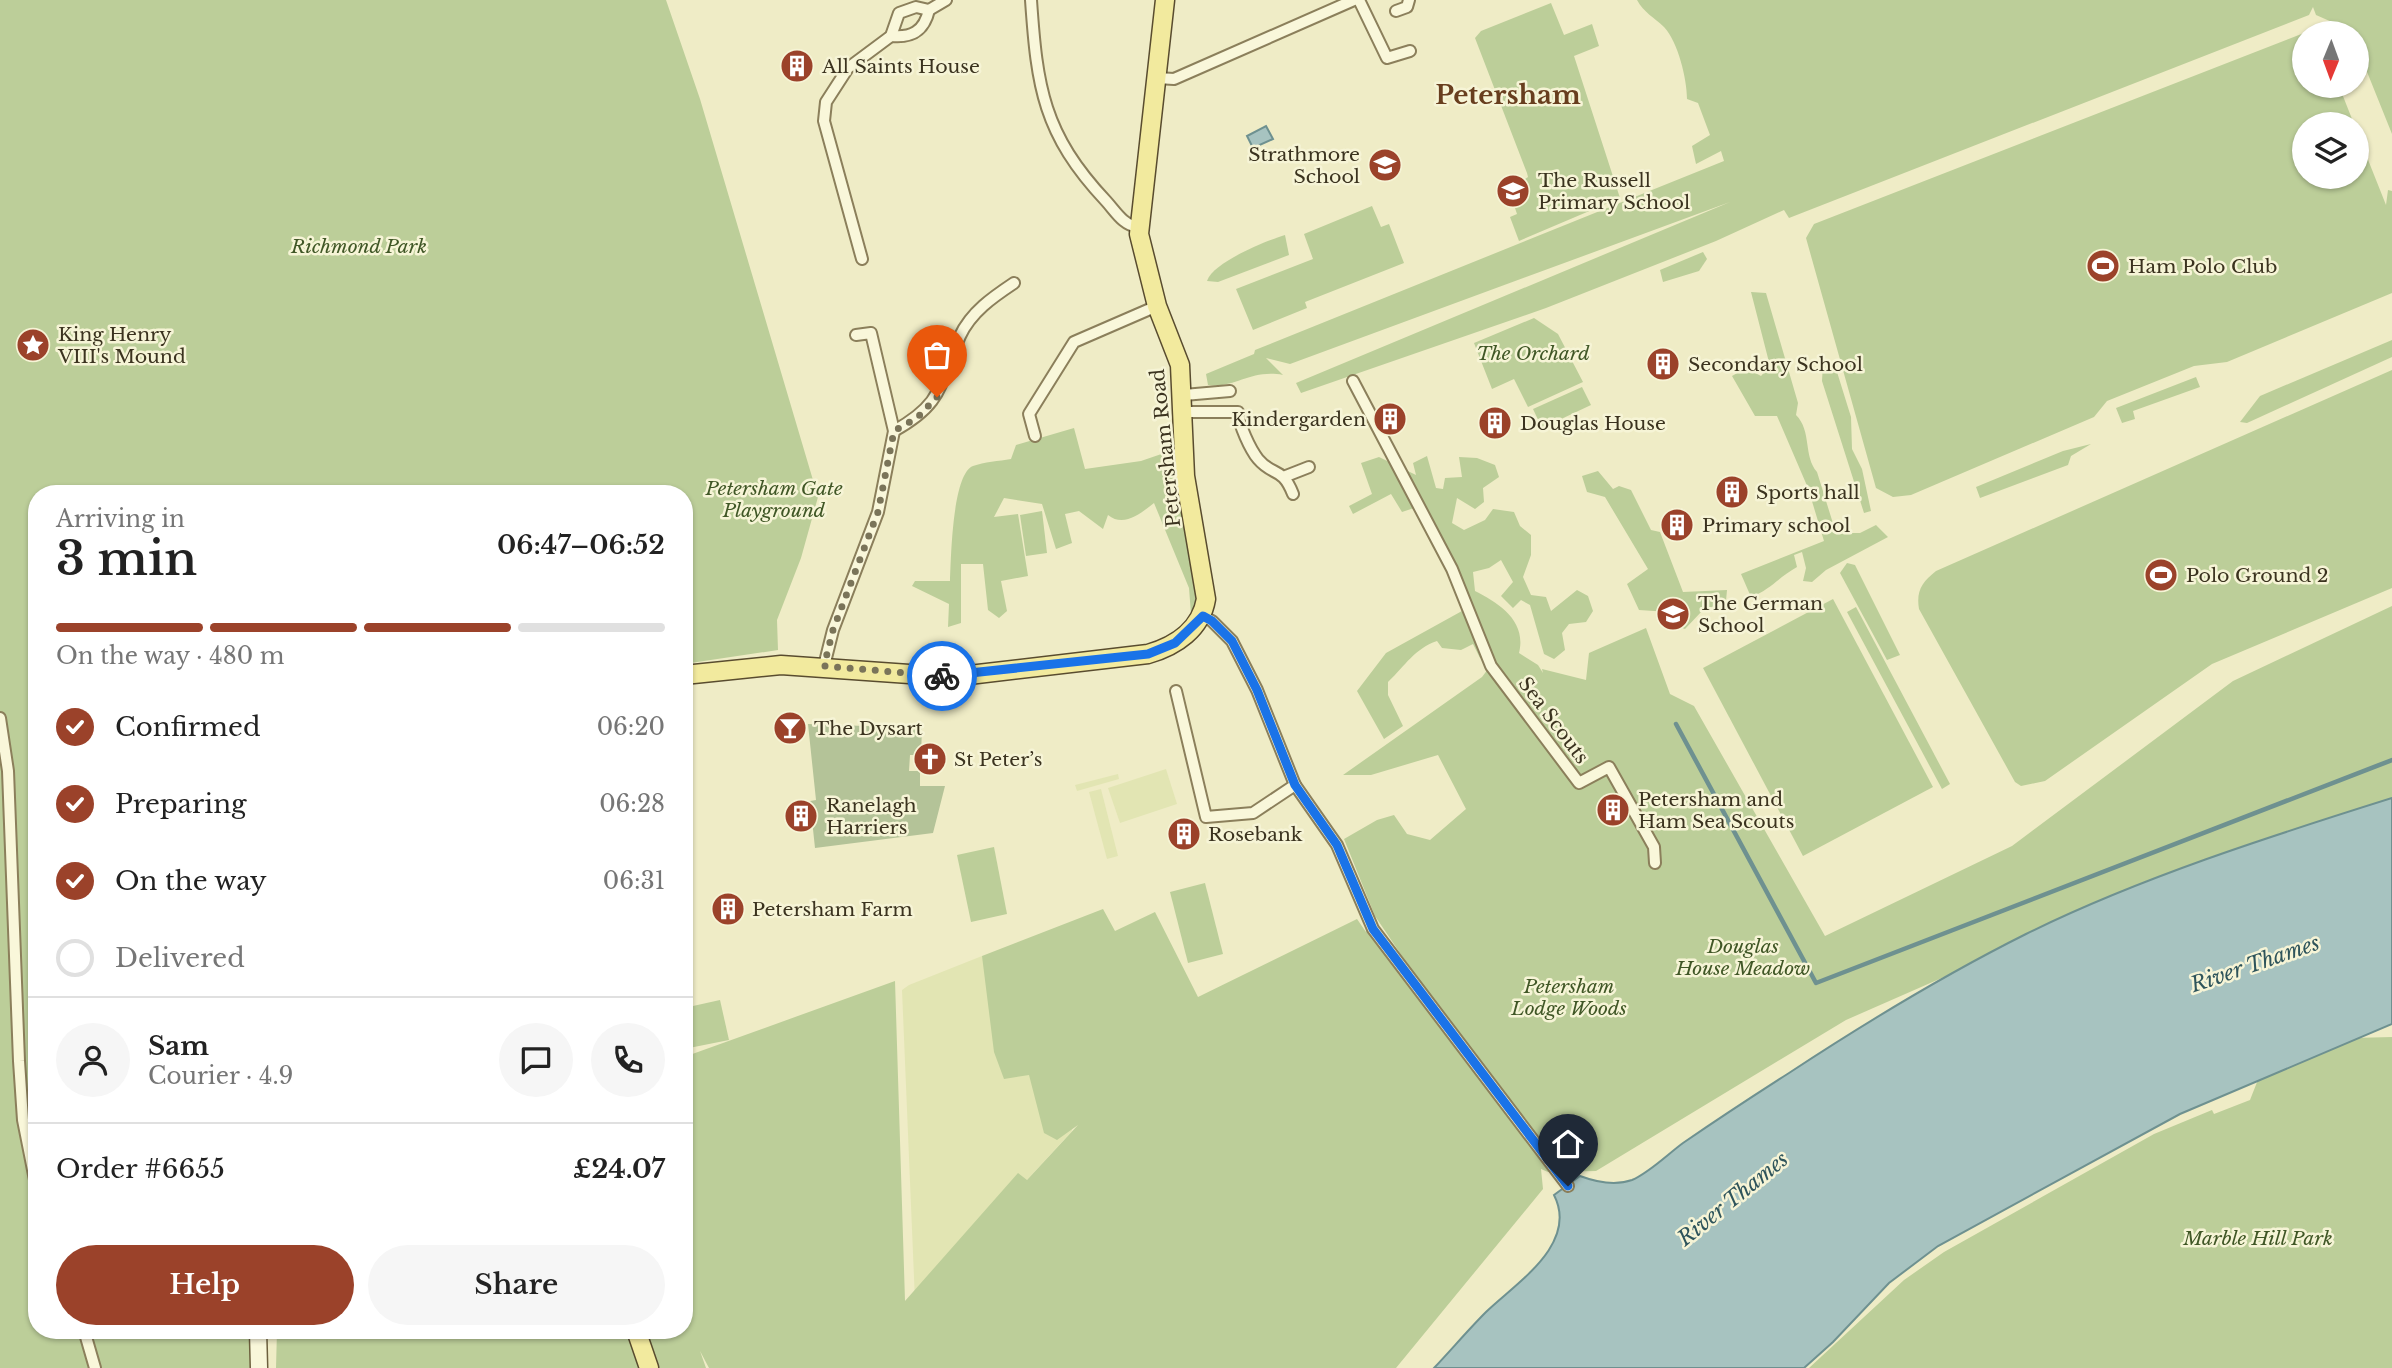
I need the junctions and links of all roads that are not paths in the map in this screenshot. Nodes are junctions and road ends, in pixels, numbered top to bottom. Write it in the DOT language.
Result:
graph roads {
  1 [pos="946,0"];
  2 [pos="1031,0"];
  3 [pos="1165,0"];
  4 [pos="1354,0"];
  5 [pos="1359,0"];
  6 [pos="1409,0"];
  7 [pos="929,10"];
  8 [pos="1396,11"];
  9 [pos="891,36"];
  10 [pos="1410,51"];
  11 [pos="1157,78"];
  12 [pos="1138,227"];
  13 [pos="862,259"];
  14 [pos="1014,283"];
  15 [pos="1157,306"];
  16 [pos="884,327"];
  17 [pos="871,333"];
  18 [pos="856,335"];
  19 [pos="1353,382"];
  20 [pos="1230,391"];
  21 [pos="1184,404"];
  22 [pos="894,431"];
  23 [pos="1035,436"];
  24 [pos="1309,467"];
  25 [pos="1286,476"];
  26 [pos="1293,494"];
  27 [pos="1203,616"];
  28 [pos="824,666"];
  29 [pos="693,674"];
  30 [pos="1176,691"];
  31 [pos="0,718"];
  32 [pos="1295,785"];
  33 [pos="1655,863"];
  34 [pos="28,1145"];
  35 [pos="1568,1186"];
  36 [pos="86,1339"];
  37 [pos="258,1339"];
  38 [pos="639,1339"];
  39 [pos="95,1368"];
  40 [pos="259,1368"];
  41 [pos="649,1368"];
  1 -- 7 [label="street"];
  2 -- 12 [label="street"];
  3 -- 11 [label="main road, Petersham Road"];
  4 -- 11 [label="street"];
  5 -- 10 [label="street"];
  6 -- 8 [label="street"];
  7 -- 9 [label="street"];
  7 -- 9 [label="street"];
  9 -- 13 [label="street"];
  11 -- 12 [label="main road, Petersham Road"];
  12 -- 15 [label="main road, Petersham Road"];
  14 -- 22 [label="street"];
  15 -- 21 [label="main road, Petersham Road"];
  15 -- 23 [label="street"];
  16 -- 17 [label="street"];
  17 -- 18 [label="street"];
  17 -- 22 [label="street"];
  19 -- 33 [label="street, Sea Scouts"];
  20 -- 21 [label="street"];
  21 -- 25 [label="street"];
  21 -- 27 [label="main road, Petersham Road"];
  22 -- 28 [label="street"];
  24 -- 25 [label="street"];
  25 -- 26 [label="street"];
  27 -- 28 [label="main road"];
  27 -- 32 [label="street"];
  28 -- 29 [label="main road"];
  30 -- 32 [label="street"];
  31 -- 34 [label="street"];
  32 -- 35 [label="street"];
  36 -- 39 [label="street"];
  37 -- 40 [label="main road"];
  38 -- 41 [label="main road"];
}
